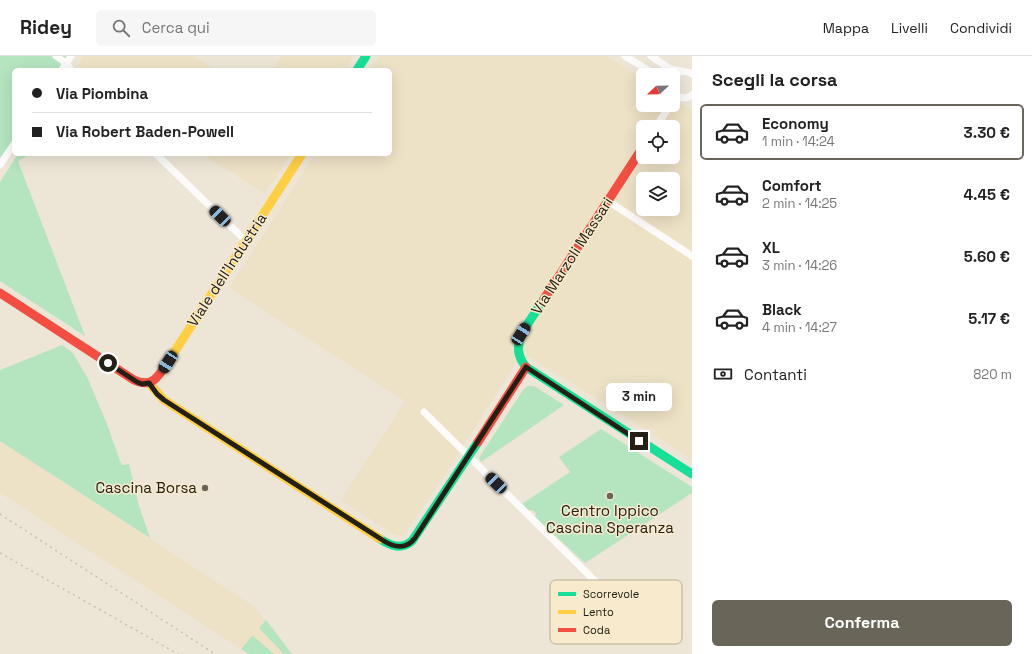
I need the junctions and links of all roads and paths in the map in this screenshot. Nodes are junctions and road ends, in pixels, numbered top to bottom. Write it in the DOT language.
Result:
graph roads {
  1 [pos="56,56"];
  2 [pos="71,56"];
  3 [pos="366,56"];
  4 [pos="625,56"];
  5 [pos="650,56"];
  6 [pos="66,63"];
  7 [pos="63,68"];
  8 [pos="70,68"];
  9 [pos="357,68"];
  10 [pos="645,68"];
  11 [pos="688,72"];
  12 [pos="12,147"];
  13 [pos="158,156"];
  14 [pos="301,156"];
  15 [pos="636,158"];
  16 [pos="0,165"];
  17 [pos="608,201"];
  18 [pos="246,241"];
  19 [pos="692,256"];
  20 [pos="0,294"];
  21 [pos="526,367"];
  22 [pos="149,383"];
  23 [pos="424,412"];
  24 [pos="468,456"];
  25 [pos="692,474"];
  26 [pos="595,580"];
  1 -- 6 [label="street"];
  2 -- 6 [label="street"];
  3 -- 9 [label="street"];
  4 -- 10 [label="street"];
  5 -- 11 [label="street"];
  6 -- 7 [label="street"];
  6 -- 8 [label="street"];
  12 -- 16 [label="street"];
  13 -- 18 [label="street"];
  14 -- 18 [label="street, Viale dell'Industria"];
  15 -- 17 [label="street, Via Marzoli Massari"];
  17 -- 19 [label="street"];
  17 -- 21 [label="street, Via Marzoli Massari"];
  18 -- 22 [label="street, Viale dell'Industria"];
  20 -- 22 [label="street"];
  21 -- 24 [label="street"];
  21 -- 25 [label="street"];
  22 -- 24 [label="street"];
  23 -- 24 [label="street"];
  24 -- 26 [label="street"];
}
